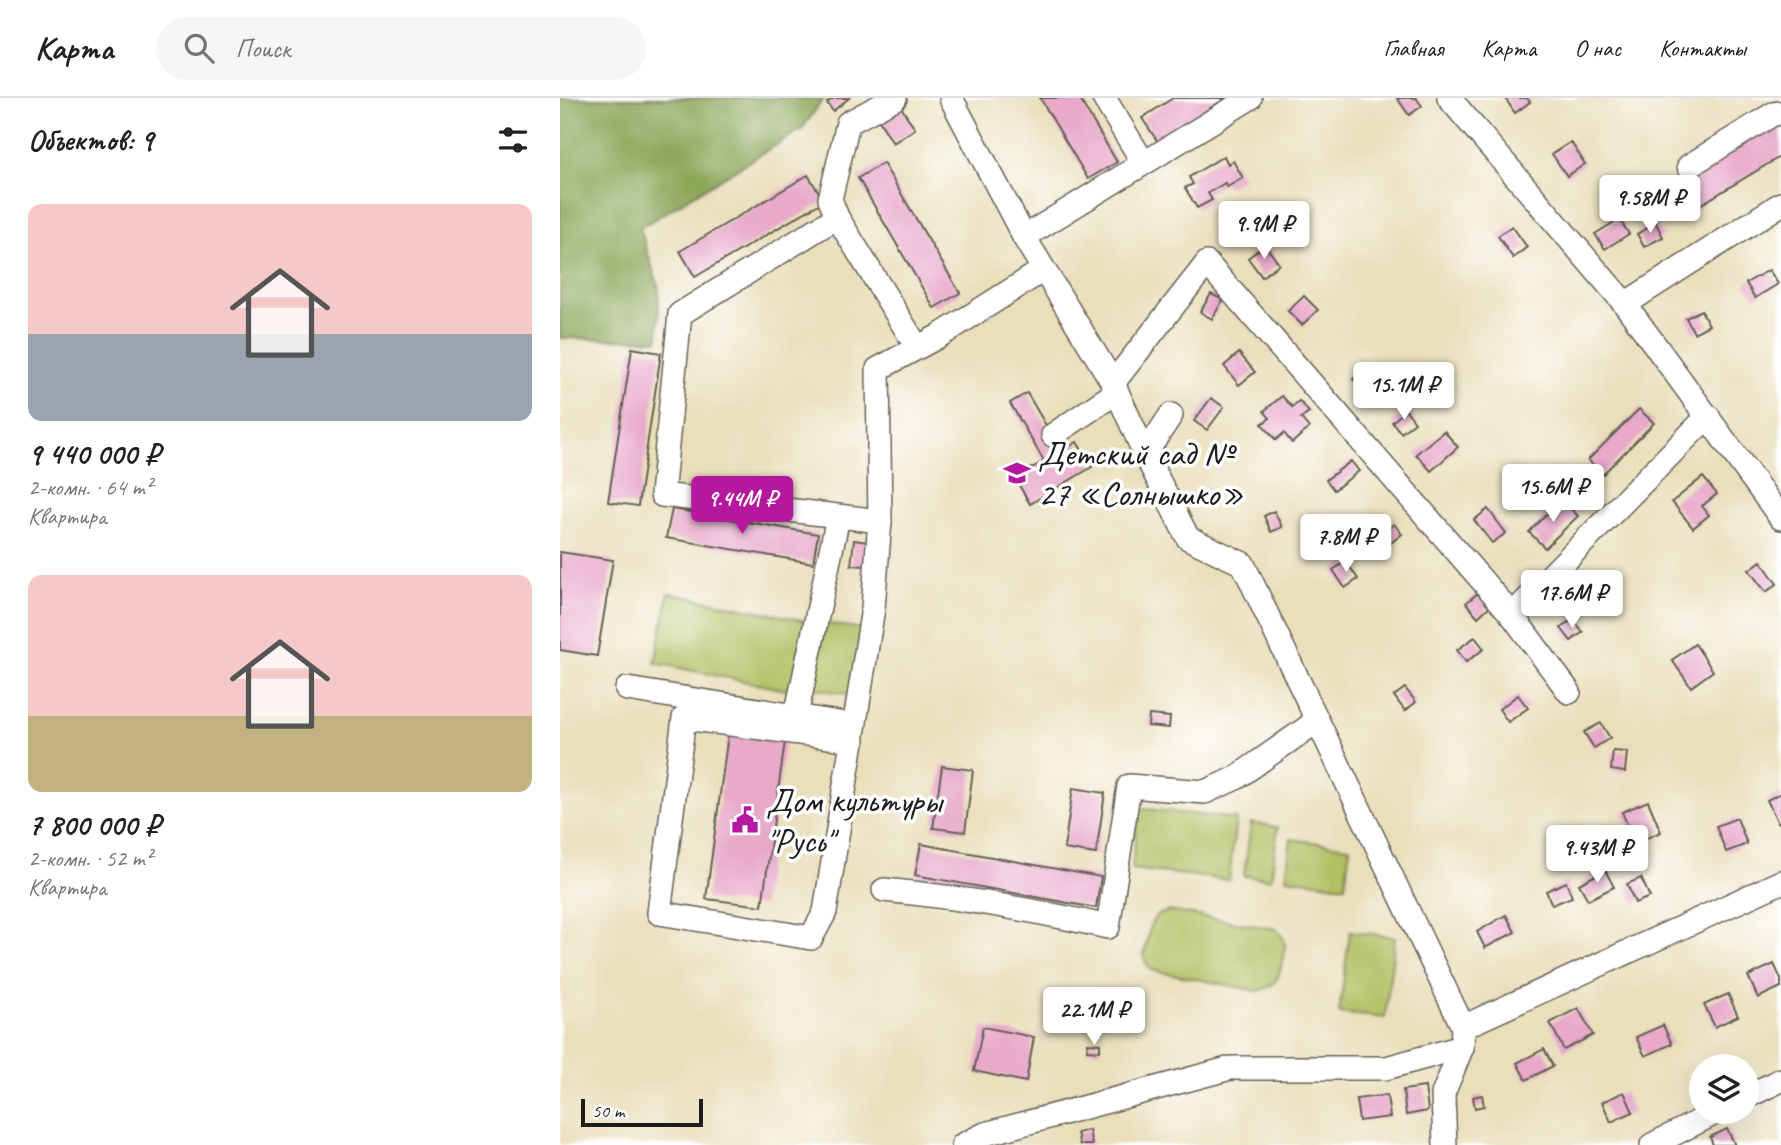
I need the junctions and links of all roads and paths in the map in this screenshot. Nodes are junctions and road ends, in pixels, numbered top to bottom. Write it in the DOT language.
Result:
graph roads {
  1 [pos="895,98"];
  2 [pos="951,98"];
  3 [pos="1250,98"];
  4 [pos="1449,98"];
  5 [pos="1106,99"];
  6 [pos="1781,113"];
  7 [pos="1143,162"];
  8 [pos="1689,166"];
  9 [pos="1781,204"];
  10 [pos="837,216"];
  11 [pos="1024,237"];
  12 [pos="1043,270"];
  13 [pos="1625,304"];
  14 [pos="917,347"];
  15 [pos="1114,388"];
  16 [pos="1171,415"];
  17 [pos="1709,416"];
  18 [pos="1053,435"];
  19 [pos="1145,454"];
  20 [pos="838,517"];
  21 [pos="1781,518"];
  22 [pos="880,521"];
  23 [pos="1512,615"];
  24 [pos="627,689"];
  25 [pos="1569,692"];
  26 [pos="796,716"];
  27 [pos="1317,721"];
  28 [pos="854,733"];
  29 [pos="1781,882"];
  30 [pos="884,890"];
  31 [pos="1462,1037"];
  32 [pos="1781,1080"];
  33 [pos="1759,1091"];
  34 [pos="1693,1124"];
  35 [pos="963,1145"];
  36 [pos="1446,1145"];
  37 [pos="1652,1145"];
  1 -- 10 [label="street"];
  2 -- 11 [label="street"];
  3 -- 7 [label="street"];
  4 -- 13 [label="street"];
  5 -- 7 [label="street"];
  6 -- 8 [label="street"];
  7 -- 11 [label="street"];
  9 -- 13 [label="street"];
  10 -- 14 [label="street"];
  10 -- 20 [label="street"];
  11 -- 12 [label="street"];
  12 -- 14 [label="street"];
  12 -- 15 [label="street"];
  13 -- 17 [label="street"];
  14 -- 22 [label="street"];
  15 -- 18 [label="street"];
  15 -- 19 [label="street"];
  15 -- 23 [label="street"];
  16 -- 19 [label="street"];
  17 -- 21 [label="street"];
  17 -- 23 [label="street"];
  19 -- 27 [label="street"];
  20 -- 22 [label="street"];
  20 -- 26 [label="street"];
  22 -- 28 [label="street"];
  23 -- 25 [label="street"];
  24 -- 26 [label="street"];
  26 -- 28 [label="street"];
  27 -- 30 [label="street"];
  27 -- 31 [label="street"];
  28 -- 28 [label="street"];
  29 -- 31 [label="street"];
  31 -- 35 [label="street"];
  31 -- 36 [label="street"];
  32 -- 33 [label="street"];
  34 -- 37 [label="street"];
}
